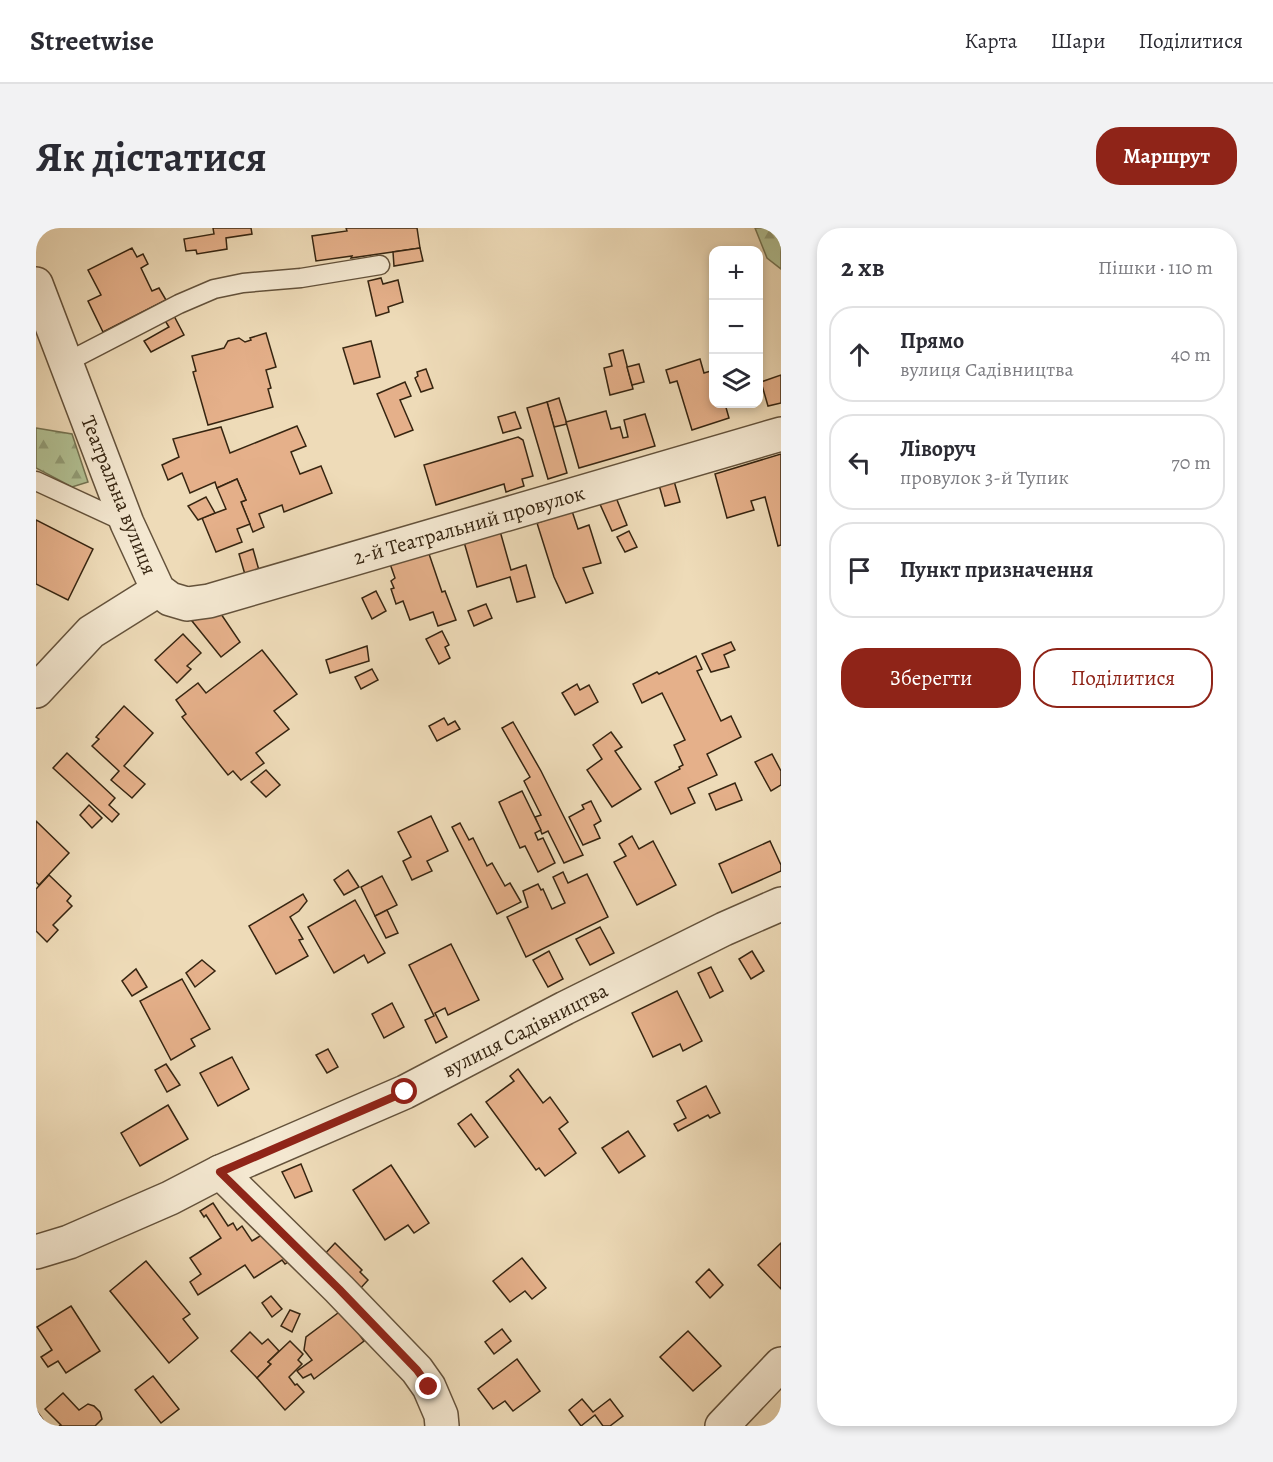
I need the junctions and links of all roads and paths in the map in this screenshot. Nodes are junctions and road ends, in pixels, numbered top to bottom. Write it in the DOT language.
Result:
graph roads {
  1 [pos="380,265"];
  2 [pos="36,284"];
  3 [pos="67,362"];
  4 [pos="781,434"];
  5 [pos="36,480"];
  6 [pos="127,523"];
  7 [pos="158,590"];
  8 [pos="36,691"];
  9 [pos="781,904"];
  10 [pos="220,1172"];
  11 [pos="36,1252"];
  12 [pos="781,1364"];
  13 [pos="442,1426"];
  14 [pos="722,1426"];
  1 -- 3 [label="lane"];
  2 -- 3 [label="street, Театральна вулиця"];
  3 -- 6 [label="street, Театральна вулиця"];
  4 -- 7 [label="street, 2-й Театральний провулок"];
  5 -- 6 [label="lane"];
  6 -- 7 [label="street, Театральна вулиця"];
  7 -- 8 [label="street, Театральна вулиця"];
  9 -- 10 [label="street, вулиця Садівництва"];
  10 -- 11 [label="street, вулиця Садівництва"];
  10 -- 13 [label="street"];
  12 -- 14 [label="street"];
}
